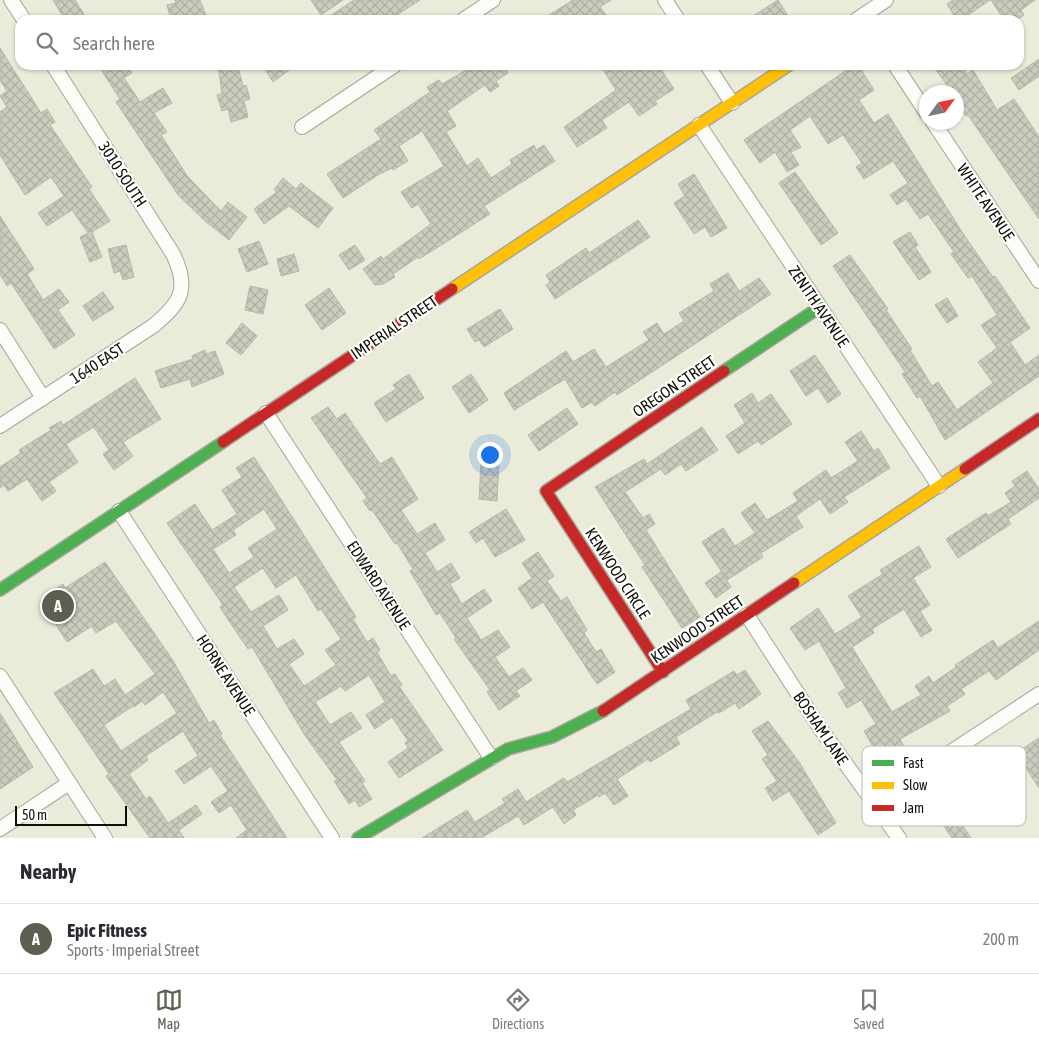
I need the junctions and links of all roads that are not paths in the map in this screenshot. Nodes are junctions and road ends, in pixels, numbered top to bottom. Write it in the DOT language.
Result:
graph roads {
  1 [pos="12,0"];
  2 [pos="493,0"];
  3 [pos="666,0"];
  4 [pos="886,0"];
  5 [pos="21,15"];
  6 [pos="470,15"];
  7 [pos="675,15"];
  8 [pos="866,15"];
  9 [pos="56,70"];
  10 [pos="388,70"];
  11 [pos="710,70"];
  12 [pos="782,70"];
  13 [pos="898,70"];
  14 [pos="919,101"];
  15 [pos="732,103"];
  16 [pos="700,125"];
  17 [pos="302,127"];
  18 [pos="939,130"];
  19 [pos="1039,281"];
  20 [pos="183,288"];
  21 [pos="820,307"];
  22 [pos="0,330"];
  23 [pos="44,398"];
  24 [pos="266,413"];
  25 [pos="1039,419"];
  26 [pos="0,426"];
  27 [pos="939,486"];
  28 [pos="546,491"];
  29 [pos="119,511"];
  30 [pos="0,590"];
  31 [pos="747,615"];
  32 [pos="663,672"];
  33 [pos="0,676"];
  34 [pos="1039,694"];
  35 [pos="960,746"];
  36 [pos="491,758"];
  37 [pos="70,783"];
  38 [pos="862,787"];
  39 [pos="890,826"];
  40 [pos="0,829"];
  41 [pos="105,838"];
  42 [pos="332,838"];
  43 [pos="358,838"];
  44 [pos="899,838"];
  1 -- 5 [label="street"];
  2 -- 6 [label="street"];
  3 -- 7 [label="street"];
  4 -- 8 [label="street"];
  9 -- 20 [label="street, 3010 SOUTH"];
  10 -- 17 [label="street"];
  11 -- 15 [label="street"];
  12 -- 15 [label="street, IMPERIAL STREET"];
  13 -- 14 [label="street"];
  15 -- 16 [label="street, IMPERIAL STREET"];
  16 -- 21 [label="street, ZENITH AVENUE"];
  16 -- 24 [label="street, IMPERIAL STREET"];
  18 -- 19 [label="street, WHITE AVENUE"];
  20 -- 23 [label="street, 1640 EAST"];
  21 -- 27 [label="street, ZENITH AVENUE"];
  21 -- 28 [label="street, OREGON STREET"];
  22 -- 23 [label="street"];
  23 -- 26 [label="street, 1640 EAST"];
  24 -- 29 [label="street, IMPERIAL STREET"];
  24 -- 36 [label="street, EDWARD AVENUE"];
  25 -- 27 [label="street, KENWOOD STREET"];
  27 -- 31 [label="street, KENWOOD STREET"];
  28 -- 32 [label="street, KENWOOD CIRCLE"];
  29 -- 30 [label="street, IMPERIAL STREET"];
  29 -- 42 [label="street, HORNE AVENUE"];
  31 -- 32 [label="street, KENWOOD STREET"];
  31 -- 38 [label="street, BOSHAM LANE"];
  32 -- 36 [label="street, KENWOOD STREET"];
  33 -- 37 [label="street"];
  34 -- 35 [label="street"];
  36 -- 43 [label="street, KENWOOD STREET"];
  37 -- 40 [label="street"];
  37 -- 41 [label="street"];
  39 -- 44 [label="street, BOSHAM LANE"];
}
